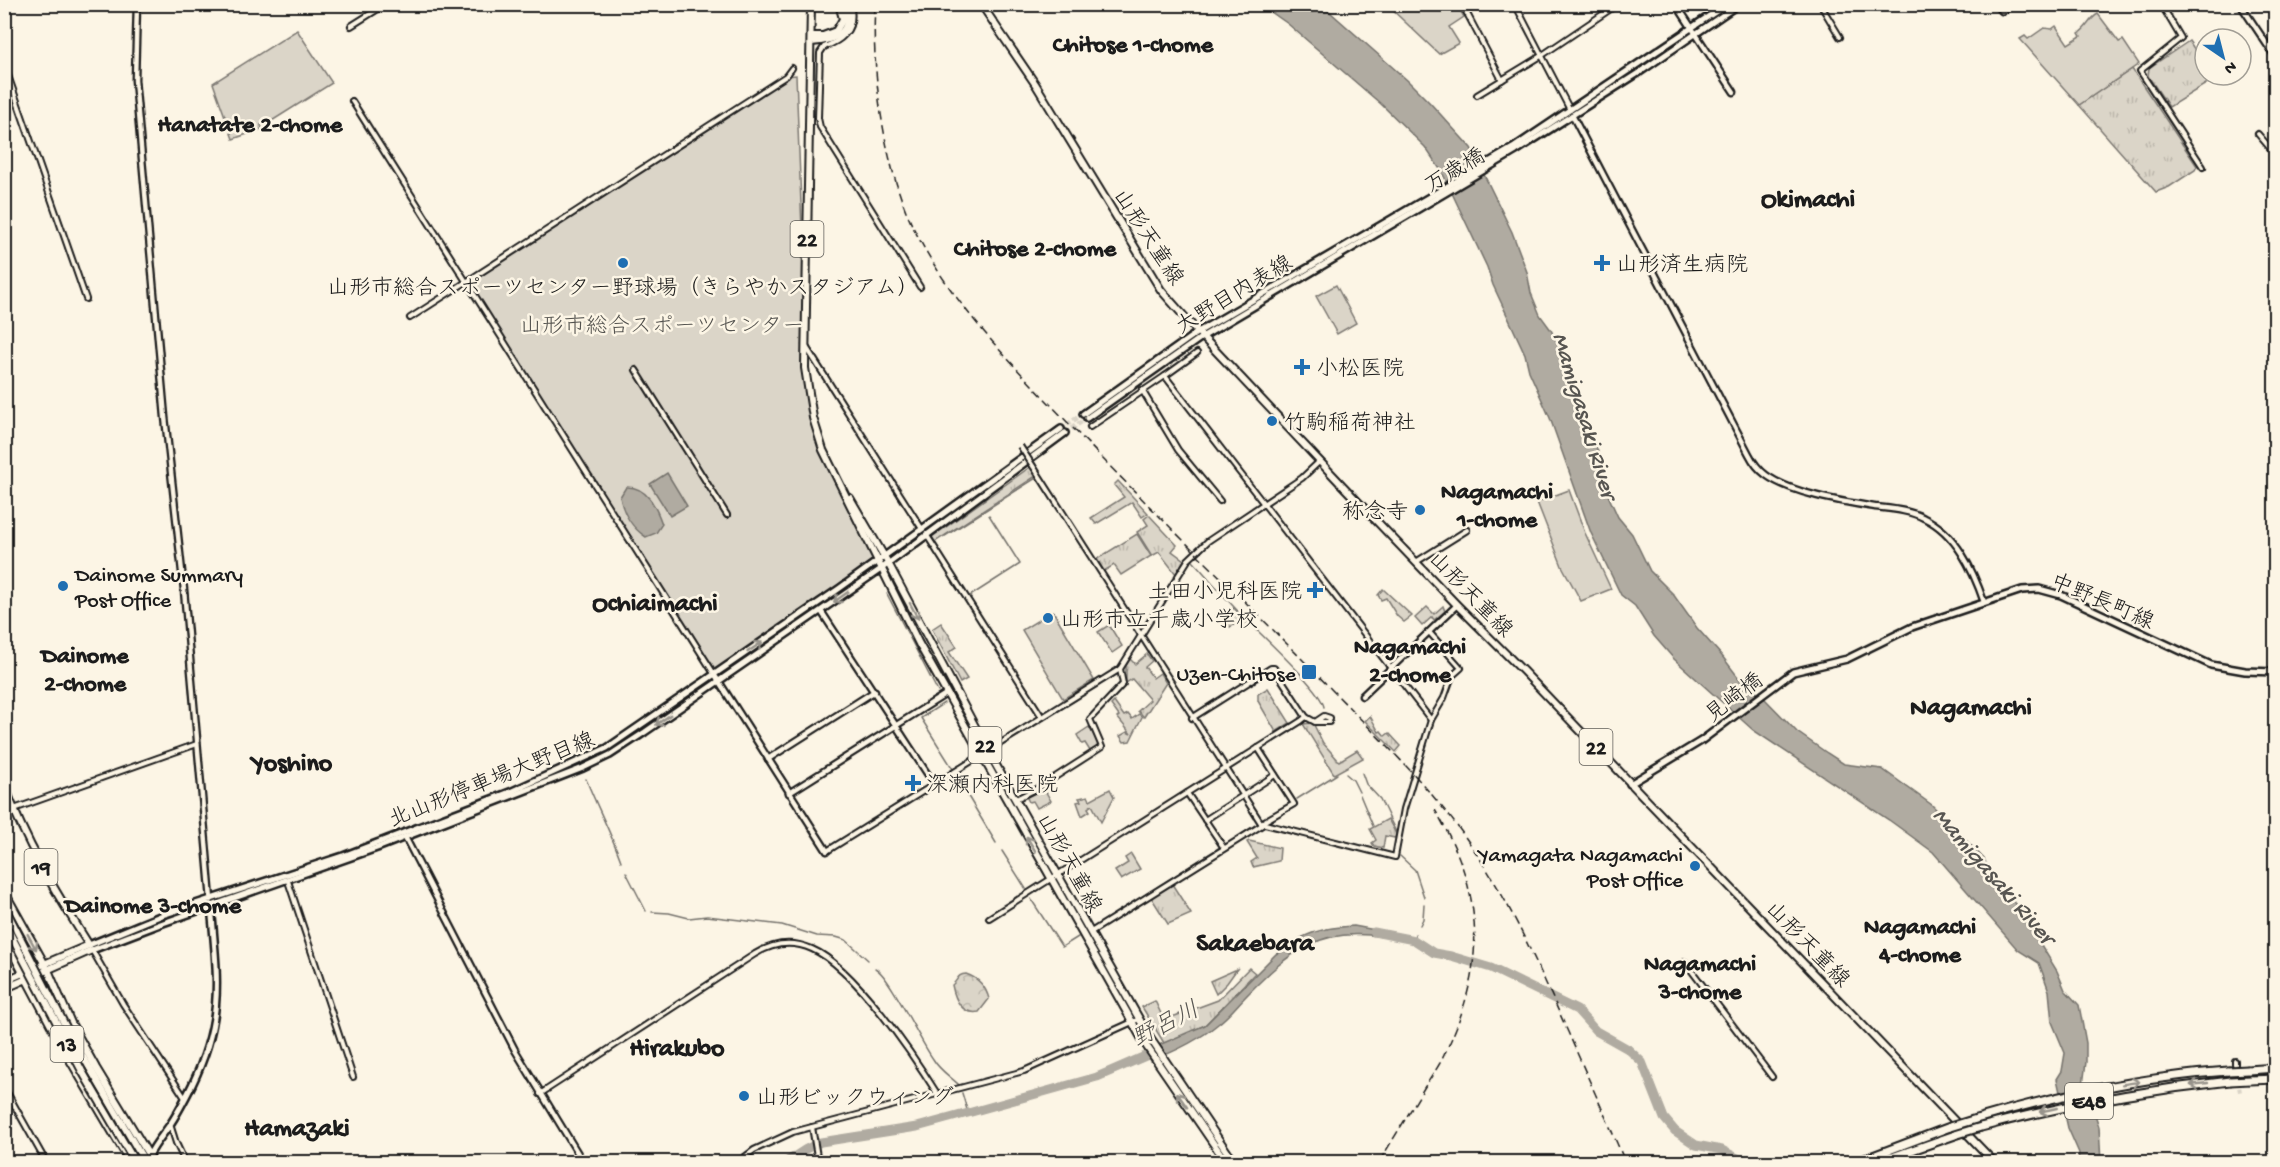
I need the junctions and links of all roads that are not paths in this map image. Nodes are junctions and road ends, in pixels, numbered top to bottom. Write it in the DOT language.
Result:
graph roads {
  1 [pos="136,4"];
  2 [pos="386,4"];
  3 [pos="811,4"];
  4 [pos="839,4"];
  5 [pos="845,4"];
  6 [pos="850,4"];
  7 [pos="981,4"];
  8 [pos="1462,4"];
  9 [pos="1515,4"];
  10 [pos="1618,4"];
  11 [pos="1676,4"];
  12 [pos="1726,4"];
  13 [pos="1739,4"];
  14 [pos="1820,4"];
  15 [pos="1996,4"];
  16 [pos="2015,4"];
  17 [pos="2160,4"];
  18 [pos="2240,4"];
  19 [pos="351,26"];
  20 [pos="1692,29"];
  21 [pos="1696,35"];
  22 [pos="1840,37"];
  23 [pos="811,39"];
  24 [pos="1541,56"];
  25 [pos="2276,58"];
  26 [pos="4,64"];
  27 [pos="792,68"];
  28 [pos="1502,80"];
  29 [pos="1734,92"];
  30 [pos="1477,95"];
  31 [pos="351,101"];
  32 [pos="1571,113"];
  33 [pos="2258,134"];
  34 [pos="2276,155"];
  35 [pos="2203,167"];
  36 [pos="1407,213"];
  37 [pos="465,281"];
  38 [pos="920,287"];
  39 [pos="86,299"];
  40 [pos="410,318"];
  41 [pos="1200,335"];
  42 [pos="805,345"];
  43 [pos="1197,353"];
  44 [pos="636,370"];
  45 [pos="1165,376"];
  46 [pos="1142,390"];
  47 [pos="1085,416"];
  48 [pos="1090,427"];
  49 [pos="1063,431"];
  50 [pos="1020,446"];
  51 [pos="1321,461"];
  52 [pos="833,469"];
  53 [pos="1220,501"];
  54 [pos="1264,503"];
  55 [pos="727,514"];
  56 [pos="1467,530"];
  57 [pos="924,532"];
  58 [pos="887,560"];
  59 [pos="1416,562"];
  60 [pos="879,565"];
  61 [pos="1984,602"];
  62 [pos="1457,605"];
  63 [pos="821,610"];
  64 [pos="1428,632"];
  65 [pos="1141,636"];
  66 [pos="1391,668"];
  67 [pos="1120,669"];
  68 [pos="2276,672"];
  69 [pos="714,675"];
  70 [pos="1784,678"];
  71 [pos="718,680"];
  72 [pos="875,691"];
  73 [pos="946,694"];
  74 [pos="1362,696"];
  75 [pos="1042,717"];
  76 [pos="1306,717"];
  77 [pos="1192,718"];
  78 [pos="1431,720"];
  79 [pos="1315,722"];
  80 [pos="897,725"];
  81 [pos="197,744"];
  82 [pos="1258,748"];
  83 [pos="985,753"];
  84 [pos="768,759"];
  85 [pos="1225,769"];
  86 [pos="1275,775"];
  87 [pos="4,784"];
  88 [pos="934,784"];
  89 [pos="1630,784"];
  90 [pos="789,793"];
  91 [pos="1187,793"];
  92 [pos="1243,796"];
  93 [pos="1016,799"];
  94 [pos="13,809"];
  95 [pos="1205,820"];
  96 [pos="1262,824"];
  97 [pos="405,837"];
  98 [pos="1224,848"];
  99 [pos="826,851"];
  100 [pos="1055,877"];
  101 [pos="288,881"];
  102 [pos="4,891"];
  103 [pos="211,903"];
  104 [pos="4,906"];
  105 [pos="989,918"];
  106 [pos="4,922"];
  107 [pos="1090,933"];
  108 [pos="4,937"];
  109 [pos="90,947"];
  110 [pos="1685,962"];
  111 [pos="46,967"];
  112 [pos="25,976"];
  113 [pos="4,981"];
  114 [pos="4,989"];
  115 [pos="1136,1021"];
  116 [pos="2276,1068"];
  117 [pos="353,1077"];
  118 [pos="1772,1077"];
  119 [pos="2276,1079"];
  120 [pos="4,1087"];
  121 [pos="540,1094"];
  122 [pos="938,1095"];
  123 [pos="184,1098"];
  124 [pos="170,1124"];
  125 [pos="812,1127"];
  126 [pos="149,1160"];
  127 [pos="46,1162"];
  128 [pos="130,1162"];
  129 [pos="135,1162"];
  130 [pos="185,1162"];
  131 [pos="583,1162"];
  132 [pos="738,1162"];
  133 [pos="818,1162"];
  134 [pos="1226,1162"];
  135 [pos="1234,1162"];
  136 [pos="1857,1162"];
  137 [pos="1878,1162"];
  138 [pos="1994,1162"];
  1 -- 81 [label="street"];
  2 -- 19 [label="street"];
  3 -- 23 [label="main road, 山形天童線 / 22"];
  4 -- 23 [label="main road"];
  5 -- 23 [label="main road"];
  6 -- 38 [label="street"];
  7 -- 41 [label="main road, 山形天童線 / 22"];
  8 -- 28 [label="street"];
  9 -- 24 [label="street"];
  10 -- 24 [label="street"];
  11 -- 20 [label="street"];
  12 -- 20 [label="main road"];
  13 -- 21 [label="main road"];
  14 -- 22 [label="street"];
  15 -- 16 [label="street"];
  17 -- 35 [label="street"];
  18 -- 25 [label="street"];
  20 -- 21 [label="street"];
  20 -- 32 [label="main road"];
  21 -- 29 [label="street"];
  21 -- 32 [label="main road"];
  23 -- 42 [label="main road, 山形天童線 / 22"];
  24 -- 28 [label="street"];
  24 -- 32 [label="street"];
  26 -- 39 [label="street"];
  27 -- 37 [label="street"];
  28 -- 30 [label="street"];
  31 -- 37 [label="street"];
  32 -- 36 [label="main road, 万歳橋"];
  32 -- 61 [label="street"];
  33 -- 34 [label="street"];
  36 -- 41 [label="main road, 大野目内表線"];
  37 -- 40 [label="street"];
  37 -- 69 [label="street"];
  41 -- 47 [label="main road, 大野目内表線"];
  41 -- 51 [label="main road, 山形天童線 / 22"];
  42 -- 52 [label="main road, 山形天童線 / 22"];
  42 -- 57 [label="street"];
  43 -- 45 [label="street"];
  44 -- 55 [label="street"];
  45 -- 46 [label="street"];
  45 -- 54 [label="street"];
  46 -- 48 [label="street"];
  46 -- 53 [label="street"];
  49 -- 57 [label="main road"];
  50 -- 65 [label="street, bridge"];
  51 -- 54 [label="street"];
  51 -- 59 [label="main road, 山形天童線 / 22"];
  52 -- 58 [label="main road, 山形天童線 / 22"];
  52 -- 60 [label="main road, 山形天童線 / 22"];
  54 -- 65 [label="street"];
  54 -- 66 [label="street"];
  56 -- 59 [label="street"];
  57 -- 58 [label="main road"];
  57 -- 75 [label="street"];
  58 -- 60 [label="main road, 北山形停車場大野目線"];
  58 -- 83 [label="main road, 山形天童線 / 22, one-way"];
  59 -- 62 [label="main road, 山形天童線 / 22"];
  60 -- 63 [label="main road, 北山形停車場大野目線, one-way"];
  69 -- 60 [label="main road, 北山形停車場大野目線, one-way"];
  60 -- 73 [label="main road, 山形天童線 / 22"];
  61 -- 68 [label="main road, 中野長町線"];
  61 -- 70 [label="main road, 中野長町線"];
  62 -- 64 [label="street"];
  62 -- 89 [label="main road, 山形天童線 / 22"];
  63 -- 71 [label="main road, 北山形停車場大野目線"];
  63 -- 72 [label="street"];
  64 -- 66 [label="street"];
  64 -- 78 [label="street"];
  65 -- 67 [label="street"];
  65 -- 77 [label="street"];
  66 -- 74 [label="street"];
  66 -- 78 [label="street"];
  67 -- 75 [label="street"];
  67 -- 93 [label="street"];
  69 -- 71 [label="street"];
  69 -- 103 [label="main road, 北山形停車場大野目線"];
  70 -- 89 [label="main road, 見崎橋"];
  71 -- 84 [label="street"];
  71 -- 97 [label="main road, 北山形停車場大野目線, one-way"];
  72 -- 80 [label="street"];
  72 -- 84 [label="street"];
  73 -- 80 [label="street"];
  73 -- 83 [label="main road, 山形天童線 / 22"];
  75 -- 83 [label="street"];
  76 -- 77 [label="street"];
  76 -- 79 [label="street"];
  76 -- 82 [label="street"];
  77 -- 85 [label="street"];
  78 -- 96 [label="street"];
  80 -- 88 [label="street"];
  80 -- 90 [label="street"];
  81 -- 94 [label="street"];
  81 -- 103 [label="street"];
  82 -- 85 [label="street"];
  82 -- 86 [label="street"];
  83 -- 88 [label="street"];
  83 -- 93 [label="main road, 山形天童線 / 22"];
  100 -- 83 [label="main road, 山形天童線 / 22, one-way"];
  84 -- 90 [label="street"];
  85 -- 91 [label="street"];
  85 -- 92 [label="street"];
  86 -- 92 [label="street"];
  86 -- 96 [label="street"];
  87 -- 94 [label="main road, 19"];
  88 -- 99 [label="street"];
  89 -- 138 [label="main road, 山形天童線 / 22"];
  90 -- 99 [label="street"];
  91 -- 95 [label="street"];
  91 -- 100 [label="street"];
  92 -- 95 [label="street"];
  92 -- 96 [label="street"];
  93 -- 100 [label="main road, 山形天童線 / 22"];
  94 -- 109 [label="main road, 19"];
  95 -- 98 [label="street"];
  96 -- 98 [label="street"];
  97 -- 101 [label="main road, 北山形停車場大野目線"];
  97 -- 121 [label="street"];
  98 -- 107 [label="street"];
  100 -- 105 [label="street"];
  100 -- 107 [label="main road, 山形天童線 / 22"];
  100 -- 115 [label="main road, 22"];
  101 -- 103 [label="main road, 北山形停車場大野目線"];
  101 -- 117 [label="street"];
  102 -- 111 [label="main road, one-way"];
  103 -- 109 [label="main road"];
  103 -- 123 [label="main road"];
  104 -- 126 [label="main road, 13, bridge"];
  106 -- 129 [label="main road, 13, bridge"];
  107 -- 115 [label="main road, 山形天童線 / 22"];
  108 -- 112 [label="main road"];
  109 -- 111 [label="main road"];
  109 -- 123 [label="street"];
  110 -- 118 [label="street"];
  111 -- 112 [label="main road"];
  111 -- 126 [label="main road"];
  112 -- 113 [label="main road"];
  112 -- 114 [label="main road"];
  112 -- 128 [label="main road"];
  115 -- 122 [label="street"];
  134 -- 115 [label="main road, 22, one-way"];
  115 -- 135 [label="main road, 22"];
  136 -- 116 [label="highway, E48, one-way, bridge"];
  119 -- 137 [label="highway, E48, one-way, bridge"];
  120 -- 127 [label="street"];
  121 -- 122 [label="street"];
  121 -- 131 [label="street"];
  122 -- 125 [label="street"];
  123 -- 124 [label="main road"];
  124 -- 126 [label="main road"];
  124 -- 130 [label="street"];
  125 -- 132 [label="street"];
  125 -- 133 [label="street"];
}
